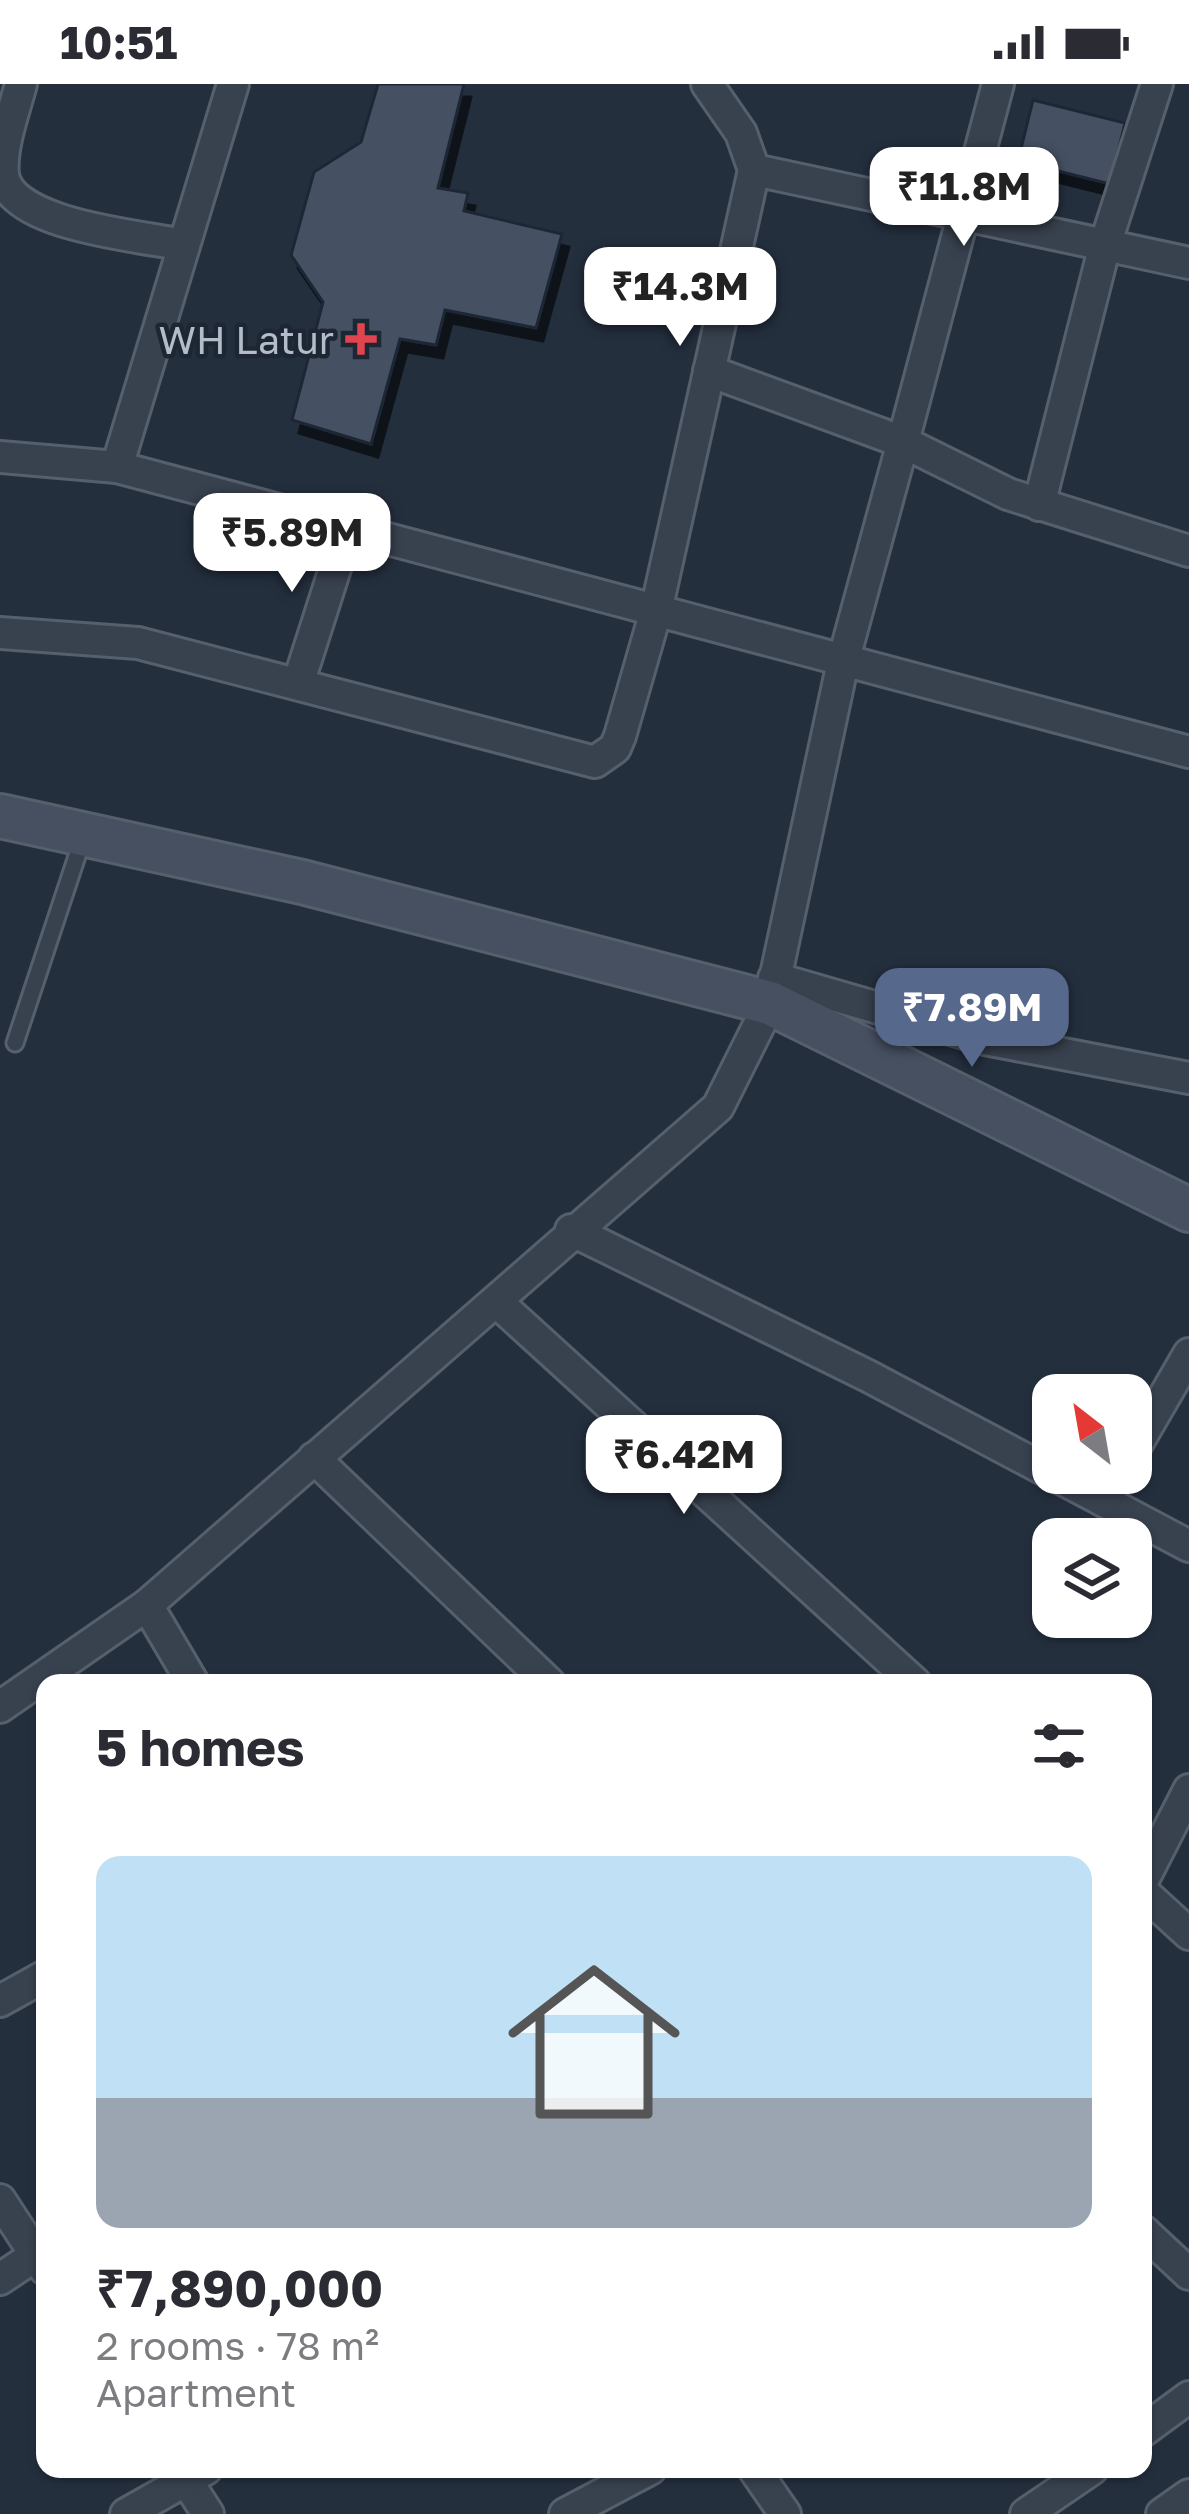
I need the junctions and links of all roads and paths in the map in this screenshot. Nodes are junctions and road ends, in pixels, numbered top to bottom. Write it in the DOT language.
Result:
graph roads {
  1 [pos="21,84"];
  2 [pos="233,84"];
  3 [pos="707,84"];
  4 [pos="998,84"];
  5 [pos="1157,84"];
  6 [pos="3,148"];
  7 [pos="754,170"];
  8 [pos="962,214"];
  9 [pos="184,245"];
  10 [pos="1105,245"];
  11 [pos="1189,263"];
  12 [pos="709,371"];
  13 [pos="903,442"];
  14 [pos="0,457"];
  15 [pos="117,467"];
  16 [pos="1039,505"];
  17 [pos="348,529"];
  18 [pos="1189,551"];
  19 [pos="656,611"];
  20 [pos="0,633"];
  21 [pos="843,662"];
  22 [pos="299,681"];
  23 [pos="1189,752"];
  24 [pos="0,817"];
  25 [pos="84,835"];
  26 [pos="772,990"];
  27 [pos="15,1043"];
  28 [pos="1189,1078"];
  29 [pos="1189,1210"];
  30 [pos="571,1230"];
  31 [pos="497,1302"];
  32 [pos="1189,1354"];
  33 [pos="1152,1418"];
  34 [pos="314,1458"];
  35 [pos="1108,1494"];
  36 [pos="1104,1501"];
  37 [pos="1189,1546"];
  38 [pos="147,1605"];
  39 [pos="48,1674"];
  40 [pos="188,1674"];
  41 [pos="539,1674"];
  42 [pos="905,1674"];
  43 [pos="36,1682"];
  44 [pos="0,1707"];
  45 [pos="1189,1790"];
  46 [pos="1182,1828"];
  47 [pos="1152,1868"];
  48 [pos="1152,1900"];
  49 [pos="1189,1934"];
  50 [pos="36,1981"];
  51 [pos="0,2001"];
  52 [pos="0,2200"];
  53 [pos="1152,2239"];
  54 [pos="36,2249"];
  55 [pos="36,2260"];
  56 [pos="1189,2274"];
  57 [pos="0,2278"];
  58 [pos="1189,2397"];
  59 [pos="1152,2424"];
  60 [pos="182,2478"];
  61 [pos="192,2478"];
  62 [pos="633,2478"];
  63 [pos="760,2478"];
  64 [pos="1079,2478"];
  65 [pos="1189,2494"];
  66 [pos="126,2514"];
  67 [pos="208,2514"];
  68 [pos="565,2514"];
  69 [pos="785,2514"];
  70 [pos="1026,2514"];
  71 [pos="1162,2514"];
  1 -- 6 [label="street"];
  2 -- 9 [label="street"];
  3 -- 7 [label="street"];
  4 -- 8 [label="street"];
  5 -- 10 [label="street"];
  6 -- 9 [label="street"];
  7 -- 8 [label="street"];
  7 -- 12 [label="street"];
  8 -- 10 [label="street"];
  8 -- 13 [label="street"];
  9 -- 15 [label="street"];
  10 -- 11 [label="street"];
  10 -- 16 [label="street"];
  12 -- 13 [label="street"];
  12 -- 19 [label="street"];
  13 -- 16 [label="street"];
  13 -- 21 [label="street"];
  14 -- 15 [label="street"];
  15 -- 17 [label="street"];
  16 -- 18 [label="street"];
  17 -- 19 [label="street"];
  17 -- 22 [label="street"];
  19 -- 21 [label="street"];
  19 -- 22 [label="street"];
  20 -- 22 [label="street"];
  21 -- 23 [label="street"];
  21 -- 26 [label="street"];
  24 -- 25 [label="street"];
  25 -- 26 [label="street"];
  25 -- 27 [label="lane"];
  26 -- 28 [label="street"];
  26 -- 29 [label="street"];
  26 -- 30 [label="street"];
  30 -- 31 [label="street"];
  30 -- 36 [label="street"];
  31 -- 34 [label="street"];
  31 -- 42 [label="street"];
  32 -- 33 [label="street"];
  34 -- 38 [label="street"];
  34 -- 41 [label="street"];
  35 -- 36 [label="street"];
  36 -- 37 [label="street"];
  38 -- 39 [label="street"];
  38 -- 40 [label="street"];
  43 -- 44 [label="street"];
  45 -- 46 [label="street"];
  46 -- 47 [label="street"];
  48 -- 49 [label="street"];
  50 -- 51 [label="street"];
  52 -- 54 [label="street"];
  53 -- 56 [label="street"];
  55 -- 57 [label="street"];
  58 -- 59 [label="street"];
  60 -- 66 [label="street"];
  61 -- 67 [label="street"];
  62 -- 68 [label="street"];
  63 -- 69 [label="street"];
  64 -- 70 [label="street"];
  65 -- 71 [label="street"];
}
